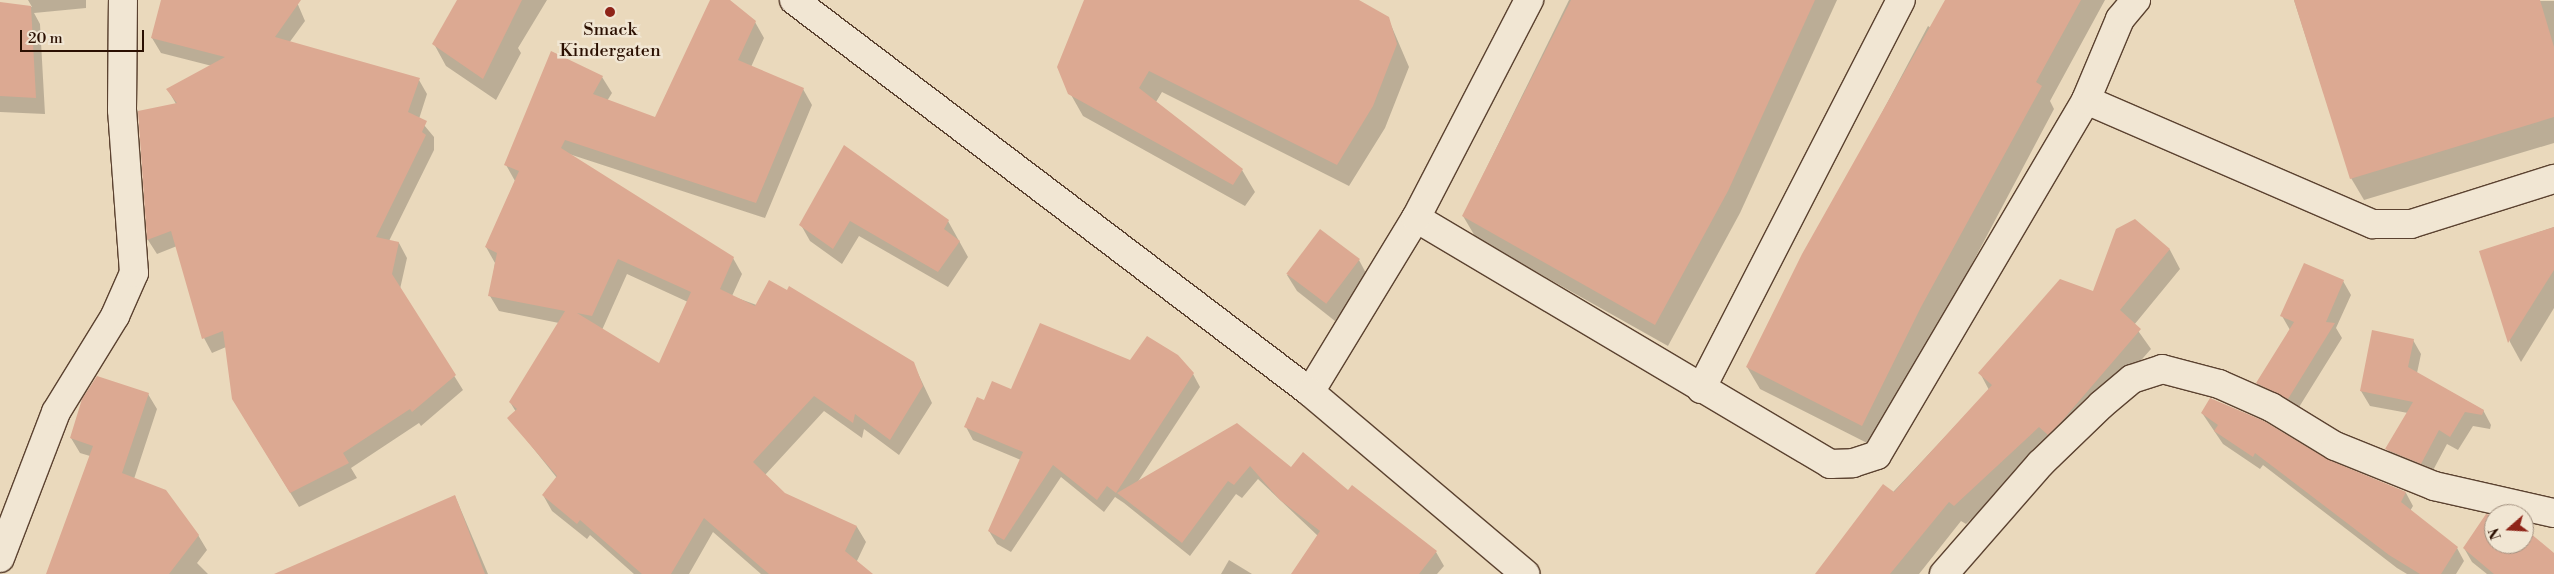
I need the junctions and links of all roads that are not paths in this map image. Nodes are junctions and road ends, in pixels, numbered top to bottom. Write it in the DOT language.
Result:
graph roads {
  1 [pos="124,0"];
  2 [pos="794,0"];
  3 [pos="1529,0"];
  4 [pos="1901,0"];
  5 [pos="2136,0"];
  6 [pos="2086,100"];
  7 [pos="2554,179"];
  8 [pos="1416,218"];
  9 [pos="1701,388"];
  10 [pos="1310,392"];
  11 [pos="2554,513"];
  12 [pos="0,558"];
  13 [pos="1525,574"];
  14 [pos="1944,574"];
  1 -- 12 [label="street"];
  2 -- 10 [label="street"];
  3 -- 8 [label="street"];
  4 -- 9 [label="street"];
  5 -- 6 [label="street"];
  6 -- 7 [label="street"];
  6 -- 9 [label="street"];
  8 -- 9 [label="street"];
  8 -- 10 [label="street"];
  10 -- 13 [label="street"];
  11 -- 14 [label="street"];
}
